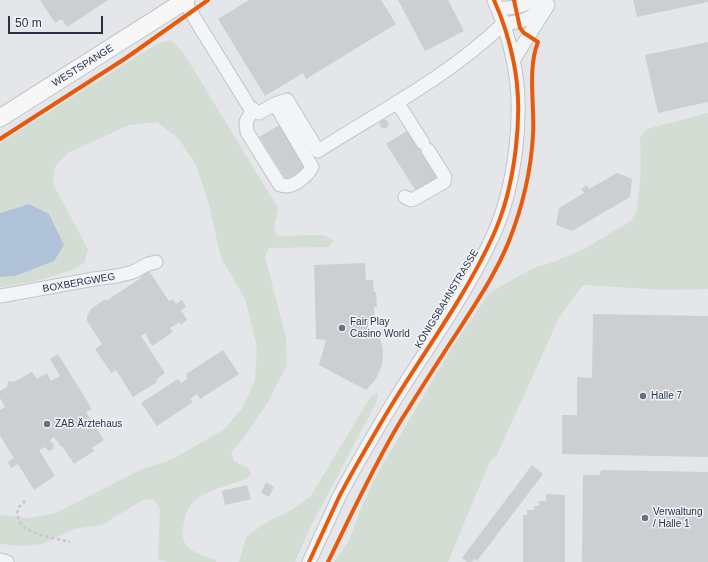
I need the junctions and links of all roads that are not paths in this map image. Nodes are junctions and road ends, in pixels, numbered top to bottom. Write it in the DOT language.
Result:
graph roads {
  1 [pos="185,1"];
  2 [pos="546,2"];
  3 [pos="496,5"];
  4 [pos="503,24"];
  5 [pos="514,59"];
  6 [pos="397,102"];
  7 [pos="275,104"];
  8 [pos="252,109"];
  9 [pos="0,118"];
  10 [pos="405,197"];
  11 [pos="156,262"];
  12 [pos="0,296"];
  13 [pos="0,560"];
  14 [pos="7,562"];
  15 [pos="309,562"];
  1 -- 8 [label="street"];
  1 -- 9 [label="main road, WESTSPANGE"];
  2 -- 3 [label="street"];
  2 -- 4 [label="street"];
  2 -- 5 [label="street"];
  3 -- 4 [label="street, KÖNIGSBAHNSTRASSE"];
  4 -- 5 [label="street, KÖNIGSBAHNSTRASSE"];
  4 -- 6 [label="street"];
  5 -- 15 [label="street, KÖNIGSBAHNSTRASSE"];
  6 -- 7 [label="street"];
  6 -- 10 [label="street"];
  7 -- 8 [label="street"];
  7 -- 8 [label="street"];
  11 -- 12 [label="street, BOXBERGWEG"];
  13 -- 14 [label="street"];
}
